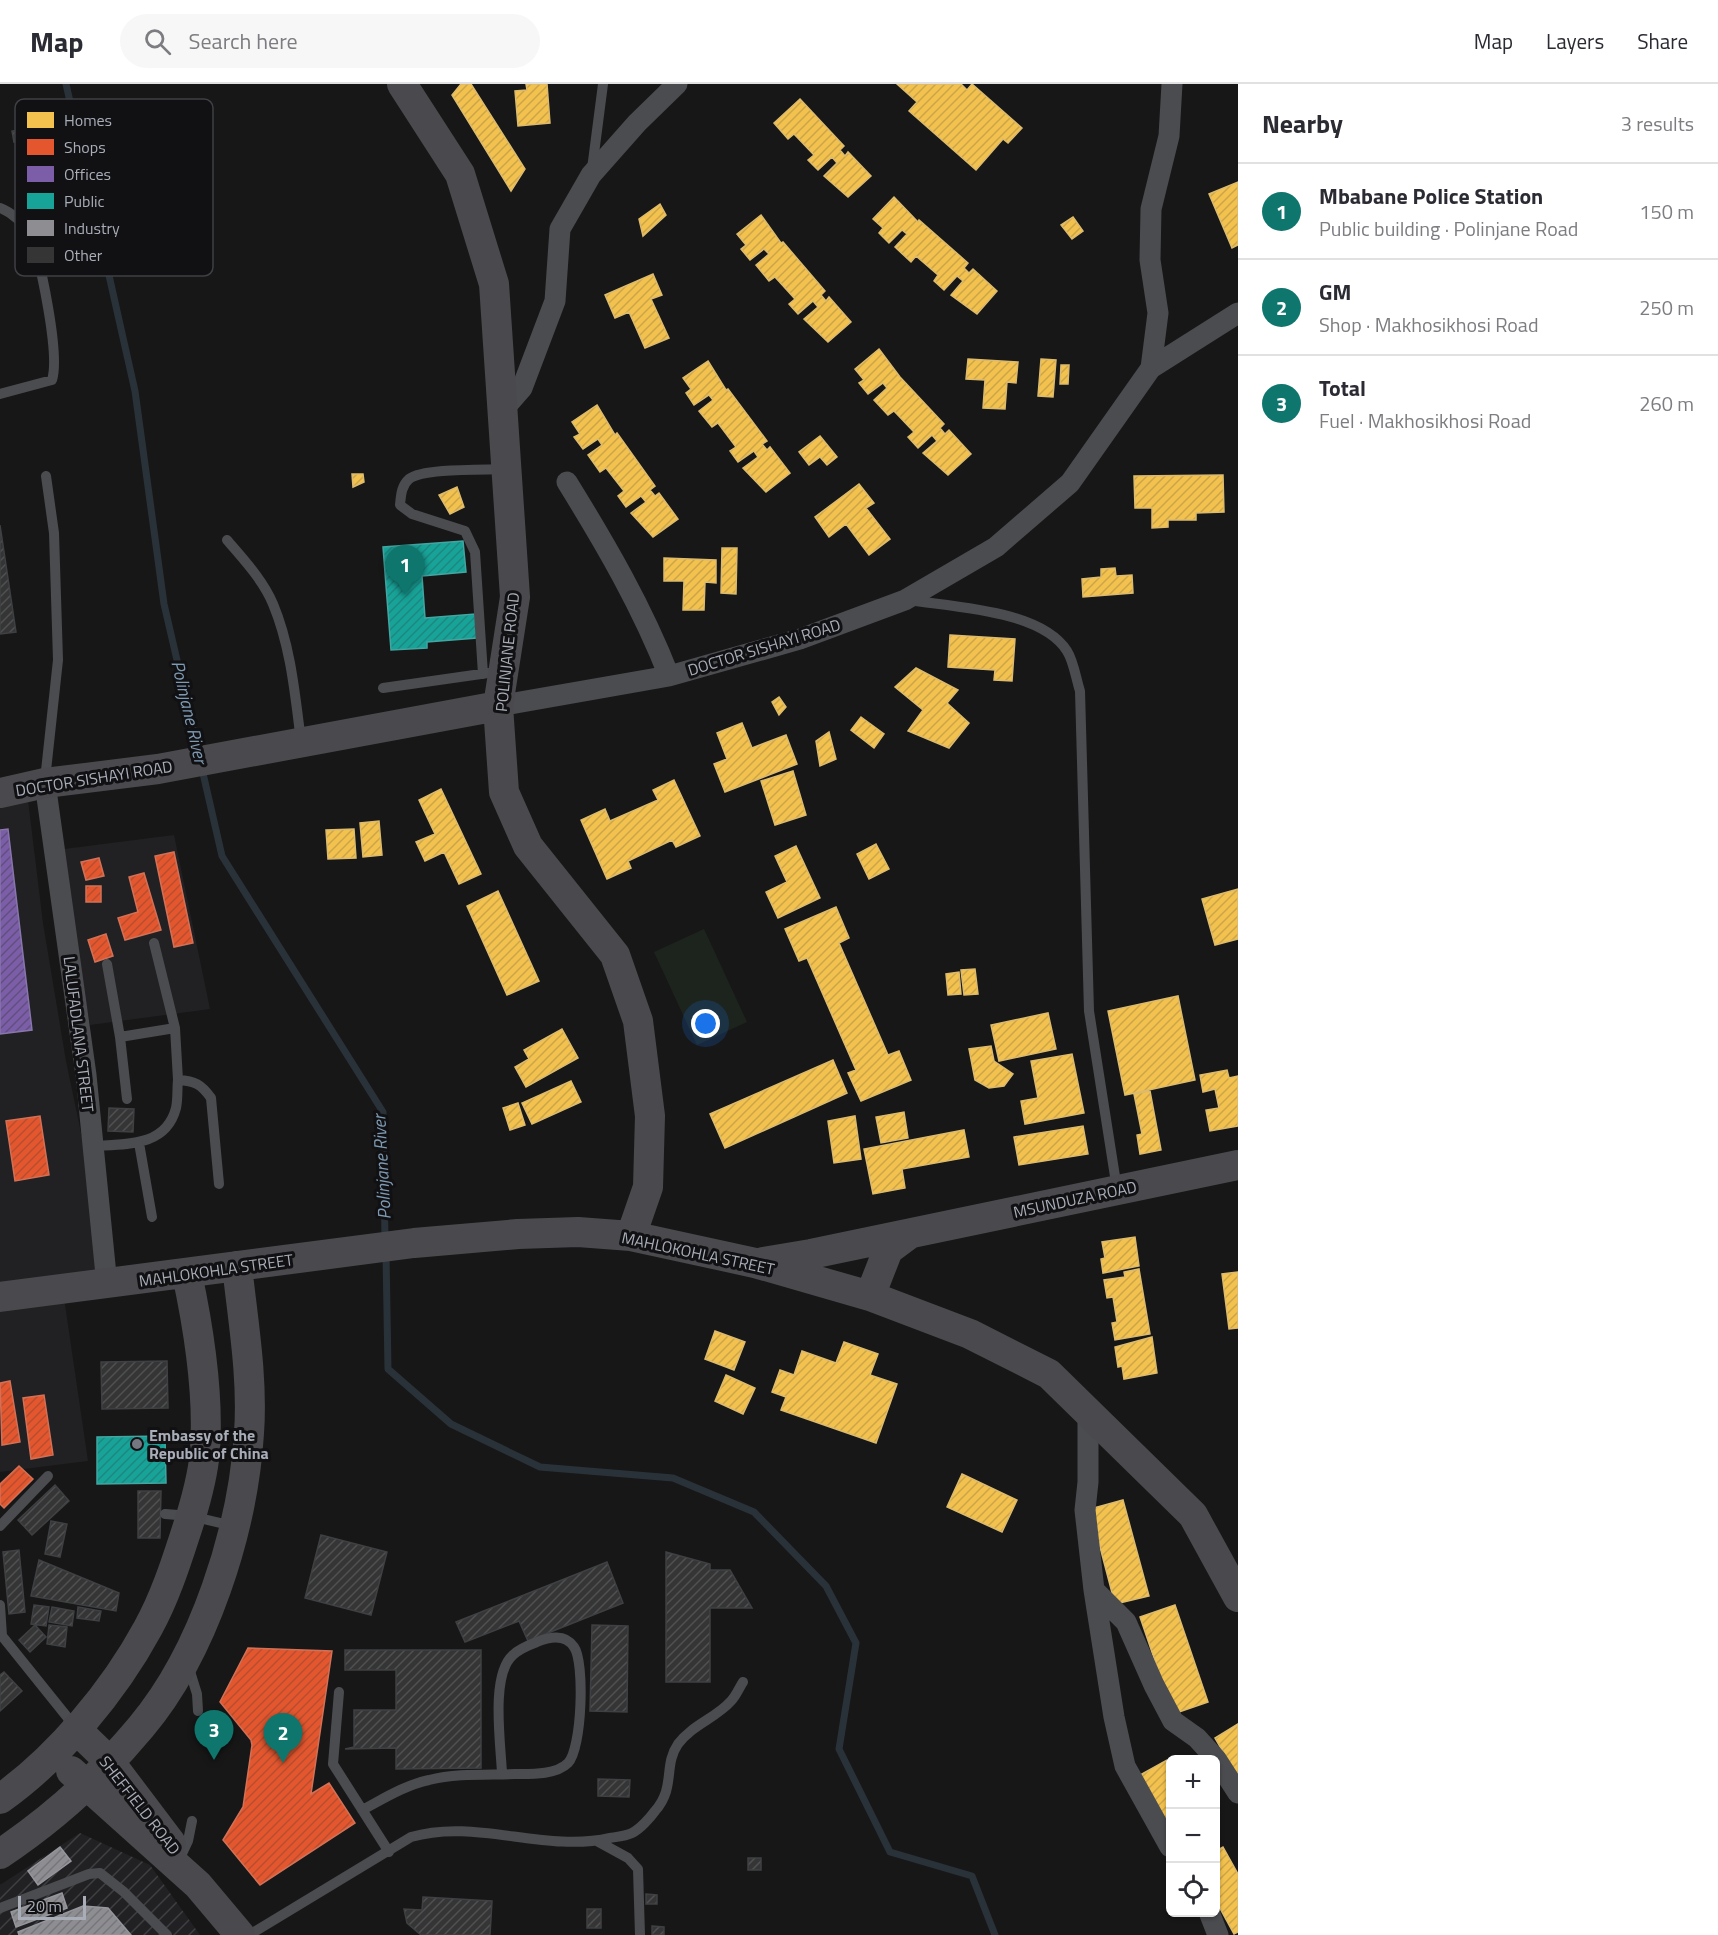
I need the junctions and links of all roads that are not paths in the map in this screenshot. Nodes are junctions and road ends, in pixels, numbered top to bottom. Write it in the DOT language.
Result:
graph roads {
  1 [pos="402,84"];
  2 [pos="603,84"];
  3 [pos="677,84"];
  4 [pos="1172,84"];
  5 [pos="591,175"];
  6 [pos="0,208"];
  7 [pos="15,217"];
  8 [pos="40,276"];
  9 [pos="1238,313"];
  10 [pos="1151,368"];
  11 [pos="0,394"];
  12 [pos="501,412"];
  13 [pos="505,469"];
  14 [pos="46,476"];
  15 [pos="567,482"];
  16 [pos="227,540"];
  17 [pos="905,600"];
  18 [pos="493,673"];
  19 [pos="669,676"];
  20 [pos="383,688"];
  21 [pos="498,706"];
  22 [pos="302,744"];
  23 [pos="45,783"];
  24 [pos="0,793"];
  25 [pos="154,943"];
  26 [pos="107,964"];
  27 [pos="175,1028"];
  28 [pos="120,1037"];
  29 [pos="178,1080"];
  30 [pos="127,1100"];
  31 [pos="140,1143"];
  32 [pos="93,1146"];
  33 [pos="1238,1165"];
  34 [pos="219,1185"];
  35 [pos="1117,1190"];
  36 [pos="152,1217"];
  37 [pos="911,1233"];
  38 [pos="631,1236"];
  39 [pos="754,1263"];
  40 [pos="237,1266"];
  41 [pos="187,1274"];
  42 [pos="107,1285"];
  43 [pos="870,1296"];
  44 [pos="0,1297"];
  45 [pos="1089,1413"];
  46 [pos="48,1476"];
  47 [pos="178,1515"];
  48 [pos="0,1526"];
  49 [pos="236,1527"];
  50 [pos="1094,1590"];
  51 [pos="1238,1597"];
  52 [pos="0,1605"];
  53 [pos="1,1637"];
  54 [pos="185,1657"];
  55 [pos="743,1682"];
  56 [pos="339,1692"];
  57 [pos="198,1711"];
  58 [pos="76,1728"];
  59 [pos="53,1754"];
  60 [pos="109,1761"];
  61 [pos="502,1774"];
  62 [pos="86,1785"];
  63 [pos="1238,1793"];
  64 [pos="0,1799"];
  65 [pos="362,1810"];
  66 [pos="192,1821"];
  67 [pos="1166,1840"];
  68 [pos="597,1841"];
  69 [pos="389,1852"];
  70 [pos="0,1854"];
  71 [pos="181,1856"];
  72 [pos="198,1885"];
  73 [pos="0,1908"];
  74 [pos="1211,1917"];
  75 [pos="167,1935"];
  76 [pos="240,1935"];
  77 [pos="249,1935"];
  78 [pos="640,1935"];
  79 [pos="1218,1935"];
  1 -- 12 [label="street, POLINJANE ROAD"];
  2 -- 5 [label="lane"];
  3 -- 5 [label="street"];
  4 -- 10 [label="street, DOCTOR SISHAYI ROAD"];
  5 -- 12 [label="street"];
  6 -- 7 [label="lane"];
  8 -- 11 [label="lane"];
  9 -- 10 [label="street"];
  10 -- 17 [label="street, DOCTOR SISHAYI ROAD"];
  12 -- 13 [label="street, POLINJANE ROAD"];
  13 -- 18 [label="street, POLINJANE ROAD"];
  13 -- 18 [label="lane"];
  14 -- 23 [label="lane"];
  15 -- 19 [label="street"];
  16 -- 22 [label="lane"];
  17 -- 19 [label="street, DOCTOR SISHAYI ROAD"];
  17 -- 35 [label="lane"];
  18 -- 20 [label="lane"];
  18 -- 21 [label="street, POLINJANE ROAD"];
  19 -- 21 [label="street, DOCTOR SISHAYI ROAD"];
  21 -- 22 [label="street, DOCTOR SISHAYI ROAD"];
  21 -- 38 [label="street, POLINJANE ROAD"];
  22 -- 23 [label="street, DOCTOR SISHAYI ROAD"];
  23 -- 24 [label="street, DOCTOR SISHAYI ROAD"];
  23 -- 32 [label="street, LALUFADLANA STREET"];
  25 -- 27 [label="lane"];
  26 -- 28 [label="lane"];
  27 -- 28 [label="lane"];
  27 -- 29 [label="lane"];
  28 -- 30 [label="lane"];
  29 -- 31 [label="lane"];
  29 -- 34 [label="lane"];
  31 -- 32 [label="lane"];
  31 -- 36 [label="lane"];
  32 -- 42 [label="street, LALUFADLANA STREET"];
  33 -- 35 [label="street, MSUNDUZA ROAD"];
  35 -- 37 [label="street, MSUNDUZA ROAD"];
  37 -- 39 [label="street, MSUNDUZA ROAD"];
  37 -- 43 [label="street, MSUNDUZA ROAD"];
  38 -- 39 [label="street, MAHLOKOHLA STREET"];
  38 -- 40 [label="street, MAHLOKOHLA STREET"];
  39 -- 43 [label="street, MAHLOKOHLA STREET"];
  40 -- 41 [label="street, MAHLOKOHLA STREET"];
  40 -- 49 [label="street"];
  41 -- 42 [label="street, MAHLOKOHLA STREET"];
  41 -- 47 [label="street"];
  42 -- 44 [label="street, MAHLOKOHLA STREET"];
  43 -- 45 [label="street, MAHLOKOHLA STREET"];
  45 -- 50 [label="street"];
  45 -- 51 [label="street, MAHLOKOHLA STREET"];
  46 -- 48 [label="lane"];
  47 -- 49 [label="lane"];
  47 -- 58 [label="street"];
  49 -- 54 [label="street"];
  50 -- 63 [label="street"];
  50 -- 67 [label="street"];
  52 -- 53 [label="lane"];
  53 -- 58 [label="lane"];
  54 -- 57 [label="lane"];
  54 -- 60 [label="street"];
  55 -- 68 [label="lane"];
  56 -- 65 [label="lane"];
  58 -- 59 [label="street"];
  58 -- 60 [label="street, SHEFFIELD ROAD"];
  59 -- 62 [label="street, SHEFFIELD ROAD"];
  59 -- 64 [label="street"];
  60 -- 62 [label="street"];
  60 -- 71 [label="street, SHEFFIELD ROAD"];
  61 -- 61 [label="lane"];
  61 -- 65 [label="lane"];
  62 -- 70 [label="street"];
  62 -- 72 [label="street, SHEFFIELD ROAD"];
  65 -- 69 [label="lane"];
  66 -- 71 [label="lane"];
  68 -- 69 [label="lane"];
  68 -- 78 [label="lane"];
  69 -- 77 [label="lane"];
  71 -- 72 [label="street, SHEFFIELD ROAD"];
  72 -- 76 [label="street, SHEFFIELD ROAD"];
  73 -- 75 [label="lane"];
  74 -- 79 [label="street"];
}
